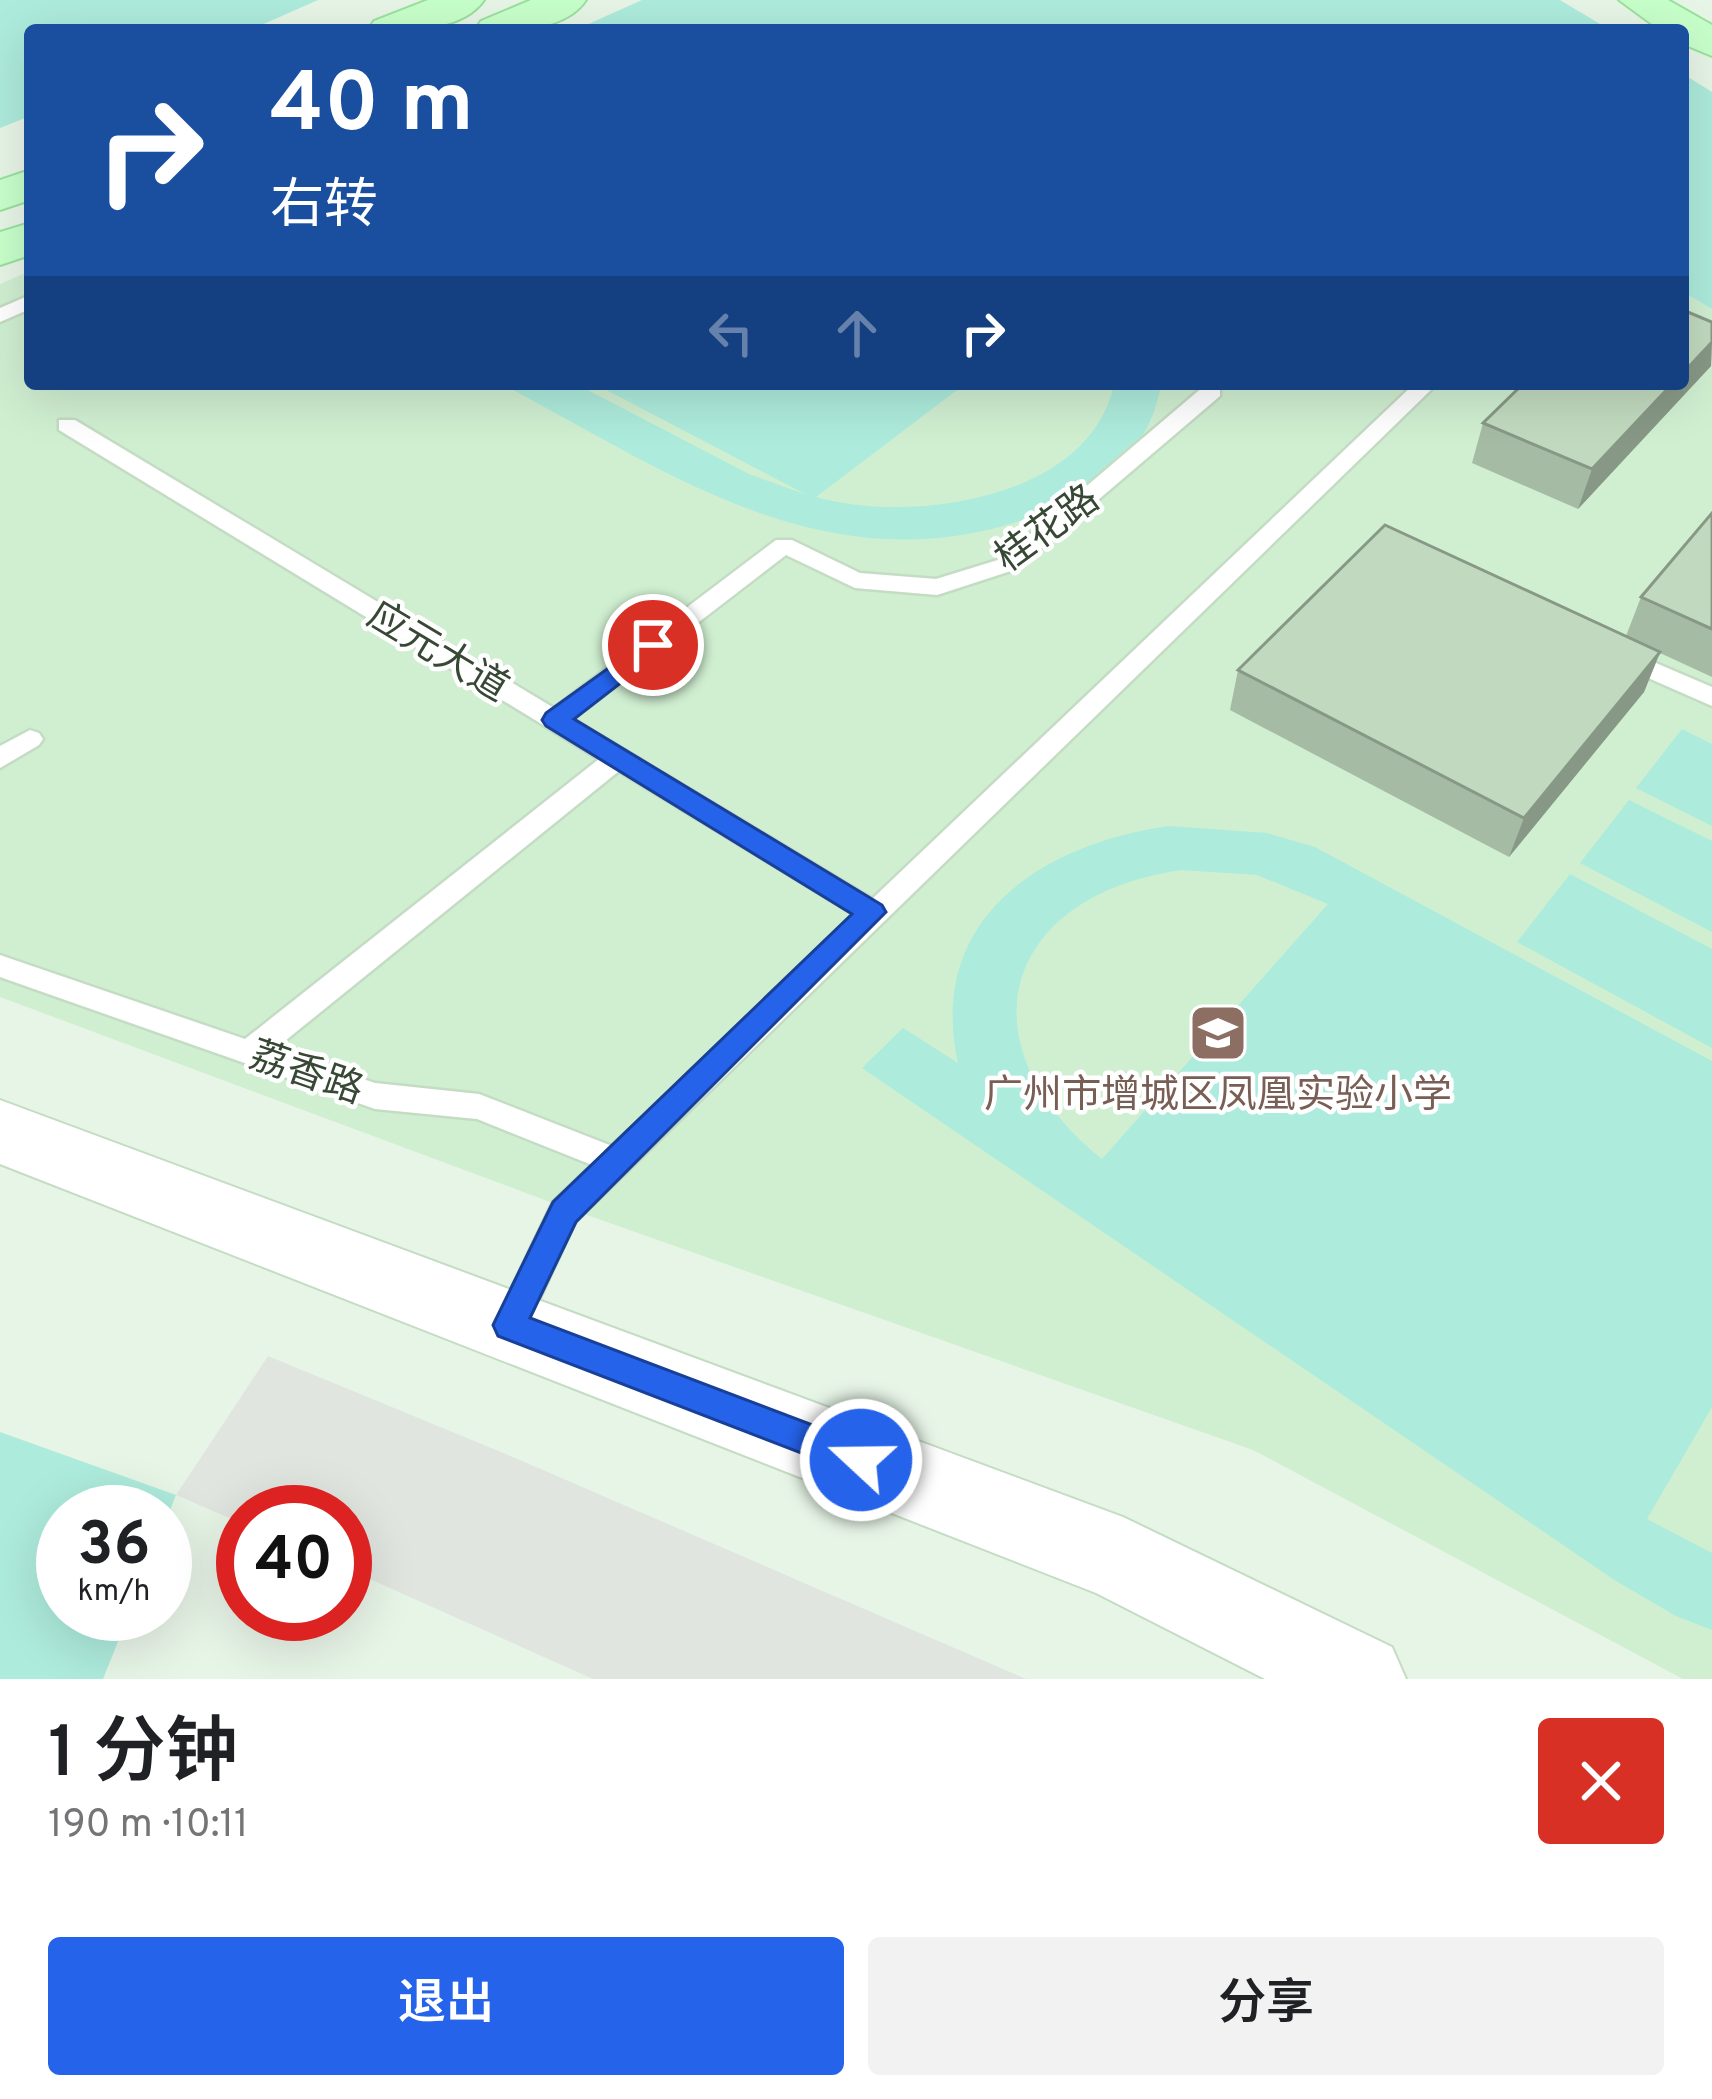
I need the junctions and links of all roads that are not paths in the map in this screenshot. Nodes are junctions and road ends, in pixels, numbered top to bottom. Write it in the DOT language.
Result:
graph roads {
  1 [pos="464,0"];
  2 [pos="566,0"];
  3 [pos="1640,0"];
  4 [pos="404,24"];
  5 [pos="510,24"];
  6 [pos="1679,24"];
  7 [pos="1420,390"];
  8 [pos="1212,391"];
  9 [pos="67,425"];
  10 [pos="1604,649"];
  11 [pos="1712,697"];
  12 [pos="555,720"];
  13 [pos="30,740"];
  14 [pos="618,758"];
  15 [pos="0,759"];
  16 [pos="872,912"];
  17 [pos="0,966"];
  18 [pos="250,1052"];
  19 [pos="0,1131"];
  20 [pos="617,1161"];
  21 [pos="510,1325"];
  22 [pos="1360,1679"];
  1 -- 4 [label="main road"];
  2 -- 5 [label="main road"];
  3 -- 6 [label="main road"];
  7 -- 16 [label="lane"];
  8 -- 12 [label="lane, 桂花路"];
  9 -- 12 [label="lane, 应元大道"];
  10 -- 11 [label="lane"];
  12 -- 14 [label="lane, 应元大道"];
  13 -- 15 [label="lane"];
  14 -- 16 [label="lane, 应元大道"];
  14 -- 18 [label="lane"];
  16 -- 20 [label="lane"];
  17 -- 18 [label="lane, 荔香路"];
  18 -- 20 [label="lane, 荔香路"];
  19 -- 21 [label="street"];
  20 -- 21 [label="lane"];
  21 -- 22 [label="street"];
}
